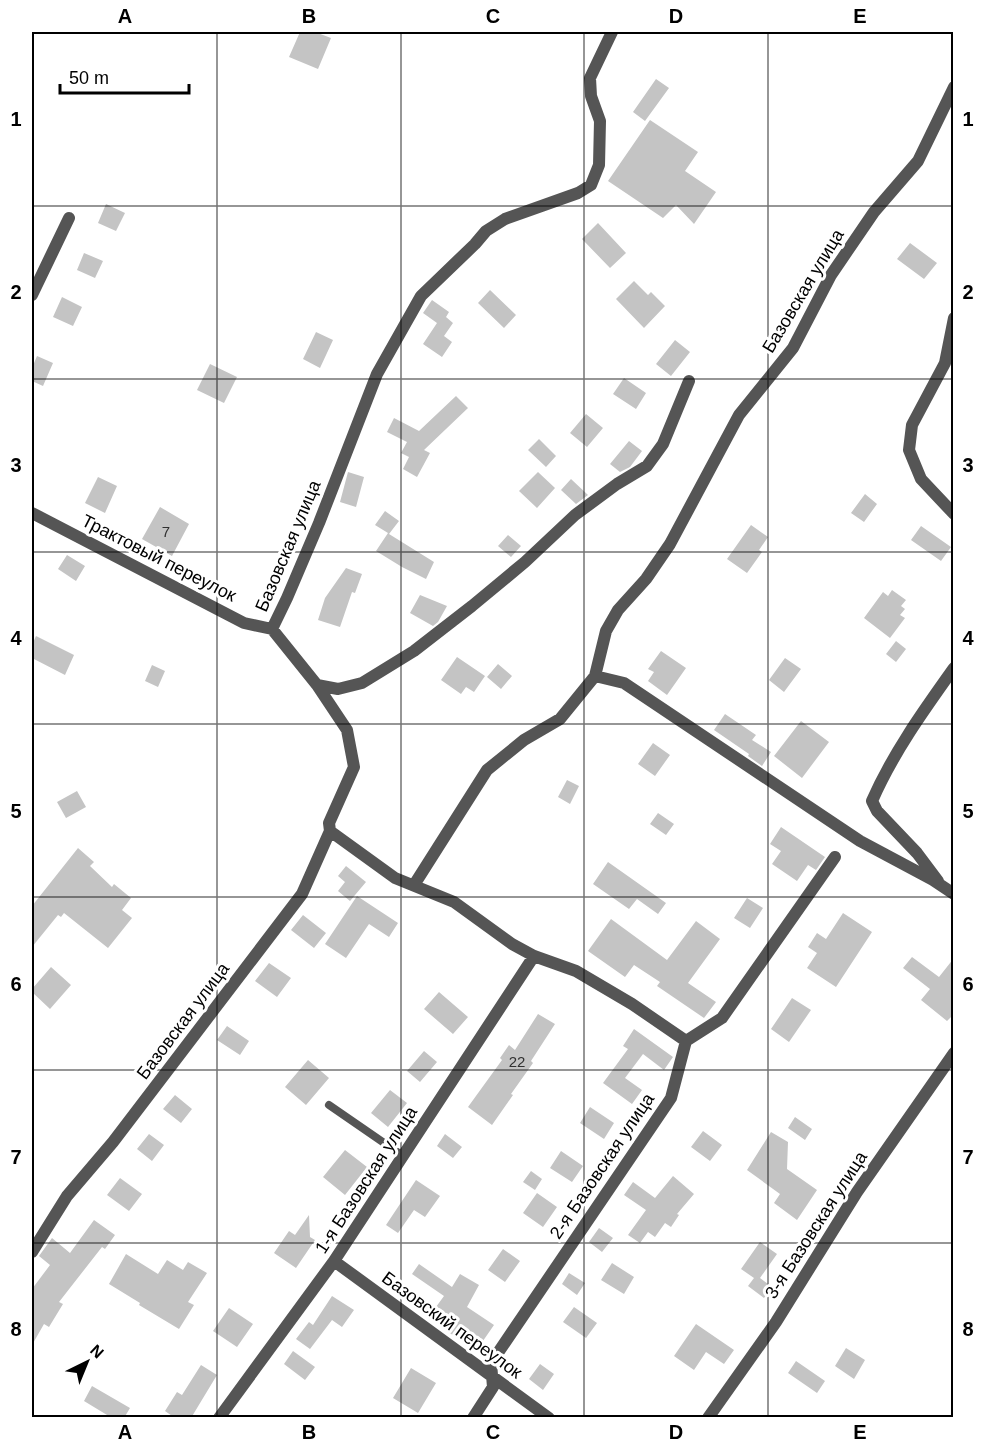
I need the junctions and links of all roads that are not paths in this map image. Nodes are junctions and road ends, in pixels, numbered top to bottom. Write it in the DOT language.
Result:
graph roads {
  1 [pos="612,32"];
  2 [pos="952,96"];
  3 [pos="69,218"];
  4 [pos="32,295"];
  5 [pos="954,318"];
  6 [pos="689,381"];
  7 [pos="32,513"];
  8 [pos="954,514"];
  9 [pos="272,629"];
  10 [pos="954,668"];
  11 [pos="595,676"];
  12 [pos="317,685"];
  13 [pos="329,827"];
  14 [pos="835,857"];
  15 [pos="414,885"];
  16 [pos="948,891"];
  17 [pos="534,956"];
  18 [pos="686,1041"];
  19 [pos="954,1053"];
  20 [pos="329,1105"];
  21 [pos="403,1156"];
  22 [pos="32,1252"];
  23 [pos="334,1261"];
  24 [pos="492,1375"];
  25 [pos="219,1418"];
  26 [pos="473,1418"];
  27 [pos="549,1418"];
  28 [pos="708,1418"];
  1 -- 9 [label="street, Базовская улица"];
  2 -- 11 [label="street, Базовская улица"];
  3 -- 4 [label="street"];
  5 -- 8 [label="street"];
  6 -- 12 [label="street"];
  7 -- 9 [label="street, Трактовый переулок"];
  9 -- 12 [label="street, Базовская улица"];
  10 -- 16 [label="street"];
  11 -- 15 [label="street, Базовская улица"];
  11 -- 16 [label="street"];
  12 -- 13 [label="street, Базовская улица"];
  13 -- 15 [label="street"];
  13 -- 22 [label="street, Базовская улица"];
  14 -- 18 [label="street"];
  15 -- 17 [label="street"];
  17 -- 18 [label="street"];
  17 -- 21 [label="street, 1-я Базовская улица"];
  18 -- 24 [label="street, 2-я Базовская улица"];
  19 -- 28 [label="street, 3-я Базовская улица"];
  20 -- 21 [label="lane"];
  21 -- 23 [label="street, 1-я Базовская улица"];
  23 -- 24 [label="street, Базовский переулок"];
  23 -- 25 [label="street, 1-я Базовская улица"];
  24 -- 26 [label="street, 2-я Базовская улица"];
  24 -- 27 [label="street, Базовский переулок"];
}
